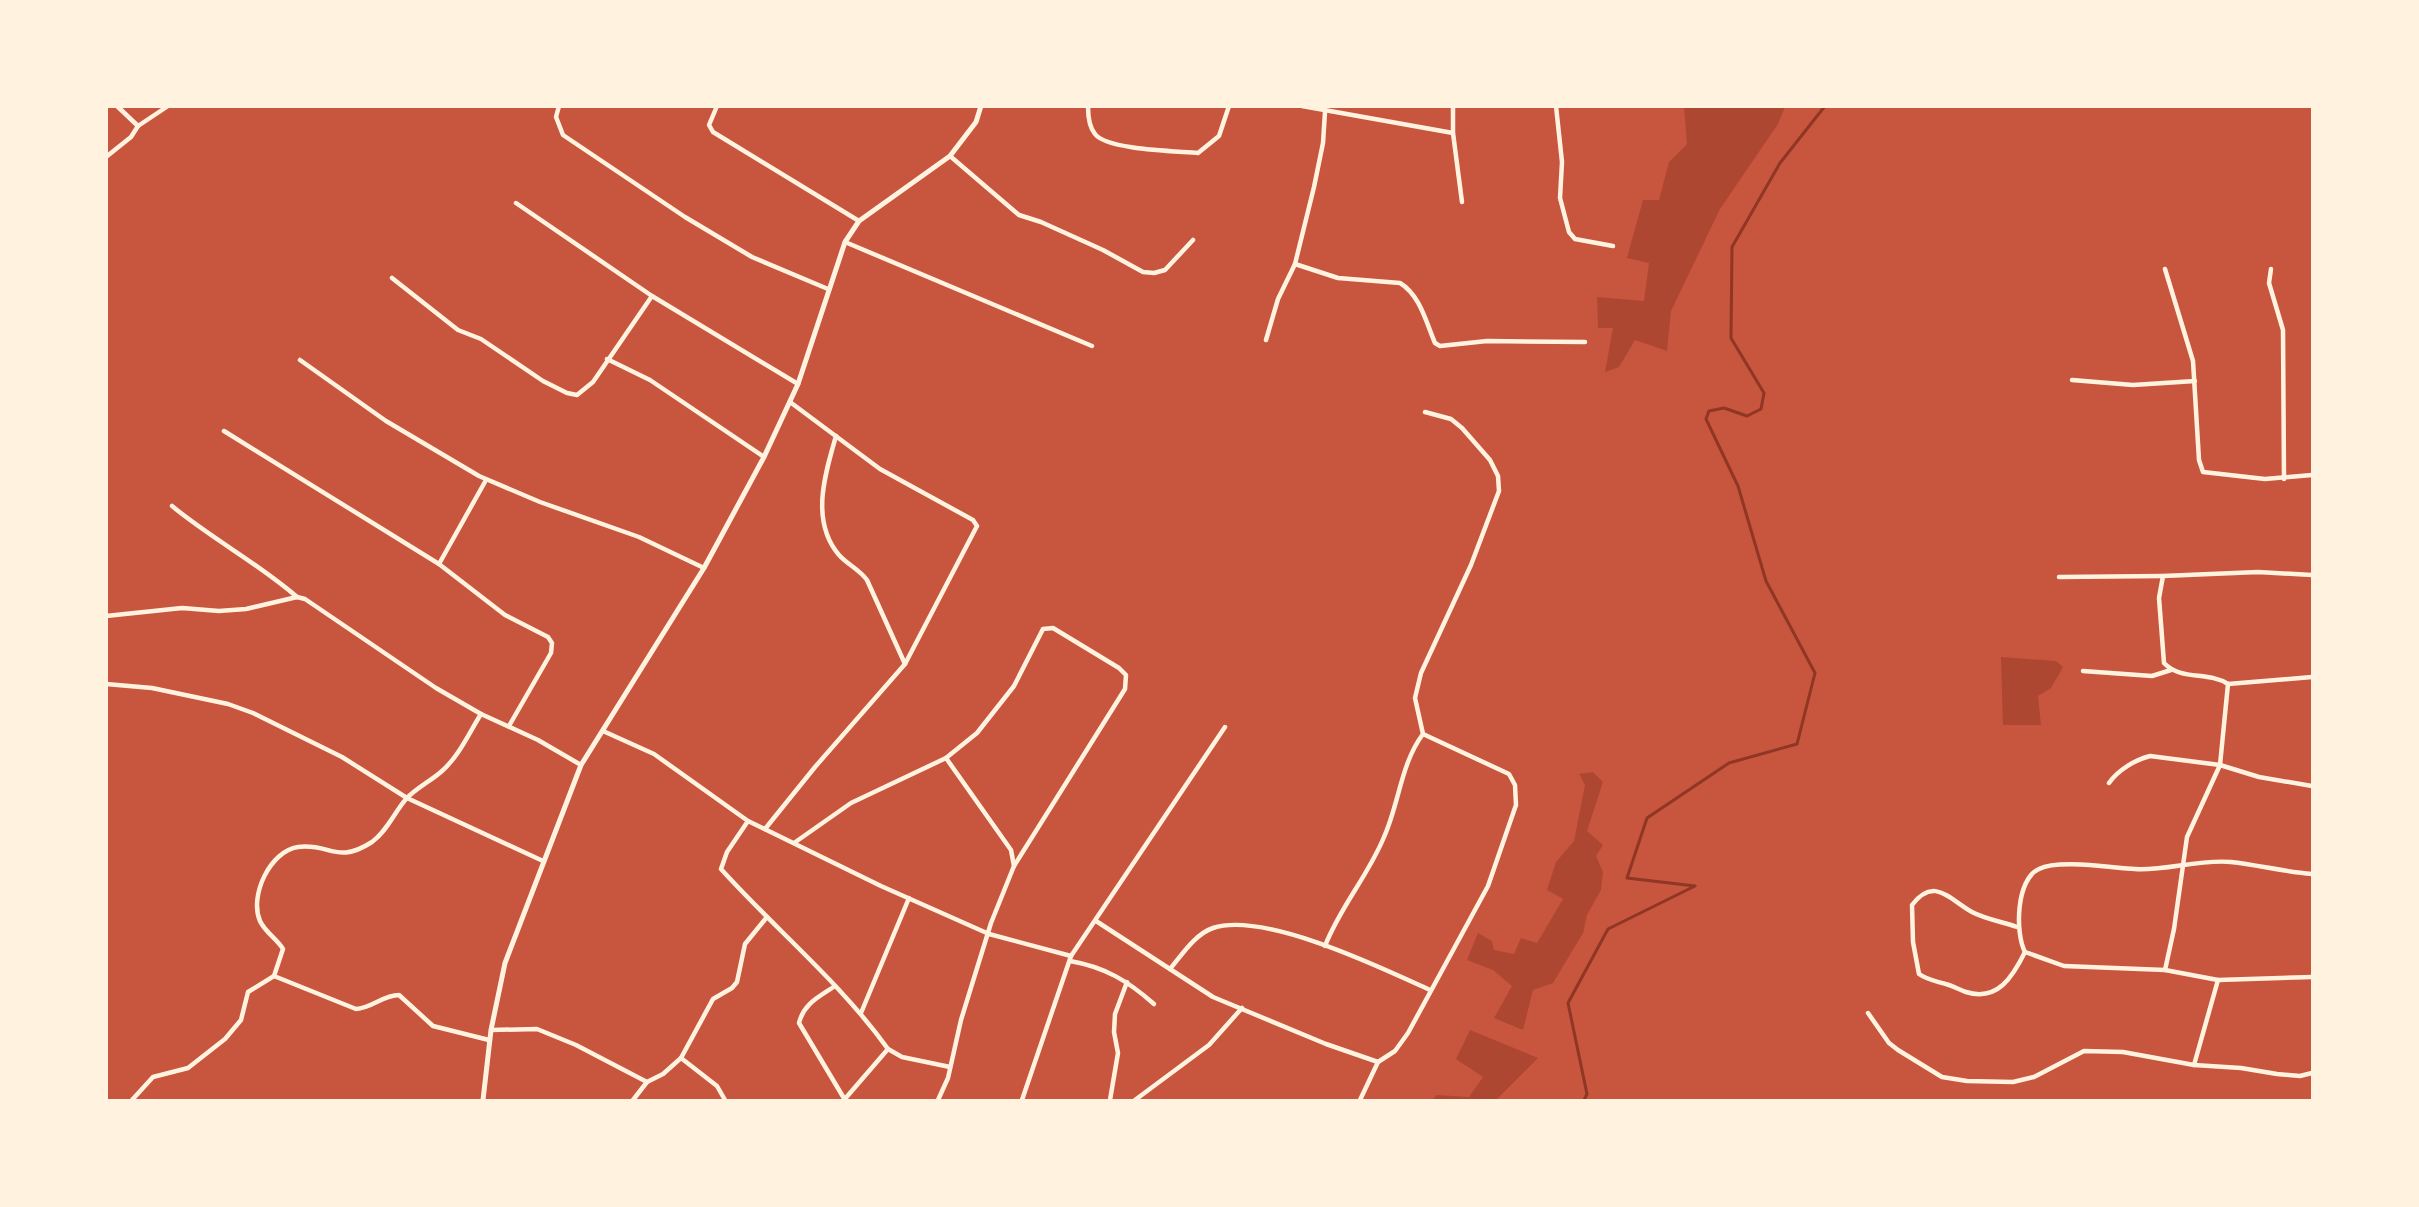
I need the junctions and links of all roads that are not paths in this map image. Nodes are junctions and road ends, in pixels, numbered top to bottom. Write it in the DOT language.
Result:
graph roads {
  1 [pos="117,106"];
  2 [pos="168,106"];
  3 [pos="558,106"];
  4 [pos="717,106"];
  5 [pos="981,106"];
  6 [pos="1088,106"];
  7 [pos="1229,106"];
  8 [pos="1302,106"];
  9 [pos="1453,106"];
  10 [pos="1556,106"];
  11 [pos="1325,112"];
  12 [pos="138,126"];
  13 [pos="1453,133"];
  14 [pos="950,156"];
  15 [pos="106,157"];
  16 [pos="1462,202"];
  17 [pos="516,203"];
  18 [pos="859,222"];
  19 [pos="1193,240"];
  20 [pos="845,242"];
  21 [pos="1612,246"];
  22 [pos="1295,264"];
  23 [pos="2165,269"];
  24 [pos="2271,269"];
  25 [pos="392,279"];
  26 [pos="828,289"];
  27 [pos="652,296"];
  28 [pos="1266,340"];
  29 [pos="1585,342"];
  30 [pos="1092,346"];
  31 [pos="607,359"];
  32 [pos="300,360"];
  33 [pos="2072,380"];
  34 [pos="2195,381"];
  35 [pos="798,384"];
  36 [pos="790,402"];
  37 [pos="1425,412"];
  38 [pos="224,431"];
  39 [pos="836,436"];
  40 [pos="764,457"];
  41 [pos="2313,475"];
  42 [pos="2284,479"];
  43 [pos="486,480"];
  44 [pos="172,506"];
  45 [pos="439,564"];
  46 [pos="704,568"];
  47 [pos="2313,575"];
  48 [pos="2163,576"];
  49 [pos="2060,577"];
  50 [pos="297,597"];
  51 [pos="106,616"];
  52 [pos="905,664"];
  53 [pos="2171,670"];
  54 [pos="2083,671"];
  55 [pos="2313,677"];
  56 [pos="106,684"];
  57 [pos="2228,684"];
  58 [pos="481,714"];
  59 [pos="509,726"];
  60 [pos="1225,727"];
  61 [pos="603,731"];
  62 [pos="1423,734"];
  63 [pos="946,758"];
  64 [pos="581,765"];
  65 [pos="2220,765"];
  66 [pos="2109,783"];
  67 [pos="2313,786"];
  68 [pos="407,798"];
  69 [pos="748,820"];
  70 [pos="765,829"];
  71 [pos="794,843"];
  72 [pos="543,861"];
  73 [pos="2183,863"];
  74 [pos="1014,867"];
  75 [pos="2313,874"];
  76 [pos="909,898"];
  77 [pos="768,917"];
  78 [pos="1096,921"];
  79 [pos="2017,927"];
  80 [pos="989,934"];
  81 [pos="1325,946"];
  82 [pos="2025,952"];
  83 [pos="1070,958"];
  84 [pos="1170,969"];
  85 [pos="2165,970"];
  86 [pos="274,976"];
  87 [pos="2313,977"];
  88 [pos="2218,980"];
  89 [pos="1127,982"];
  90 [pos="835,986"];
  91 [pos="1430,990"];
  92 [pos="1154,1005"];
  93 [pos="1242,1008"];
  94 [pos="861,1013"];
  95 [pos="1868,1013"];
  96 [pos="491,1030"];
  97 [pos="489,1040"];
  98 [pos="888,1049"];
  99 [pos="681,1058"];
  100 [pos="1378,1062"];
  101 [pos="2194,1065"];
  102 [pos="950,1067"];
  103 [pos="2313,1073"];
  104 [pos="647,1082"];
  105 [pos="845,1100"];
  106 [pos="132,1101"];
  107 [pos="483,1101"];
  108 [pos="633,1101"];
  109 [pos="725,1101"];
  110 [pos="938,1101"];
  111 [pos="1022,1101"];
  112 [pos="1110,1101"];
  113 [pos="1135,1101"];
  114 [pos="1360,1101"];
  1 -- 12 [label="street"];
  2 -- 12 [label="street"];
  3 -- 26 [label="street"];
  4 -- 18 [label="street"];
  5 -- 14 [label="street"];
  6 -- 7 [label="street"];
  8 -- 11 [label="street"];
  9 -- 13 [label="street"];
  10 -- 21 [label="street"];
  11 -- 13 [label="street"];
  11 -- 22 [label="street"];
  12 -- 15 [label="street"];
  13 -- 16 [label="street"];
  14 -- 18 [label="street"];
  14 -- 19 [label="street"];
  17 -- 27 [label="street"];
  18 -- 20 [label="street"];
  20 -- 26 [label="street"];
  20 -- 30 [label="street"];
  22 -- 28 [label="street"];
  22 -- 29 [label="street"];
  23 -- 34 [label="street"];
  24 -- 42 [label="street"];
  25 -- 31 [label="street"];
  26 -- 35 [label="street"];
  27 -- 31 [label="street"];
  27 -- 35 [label="street"];
  31 -- 40 [label="street"];
  32 -- 43 [label="street"];
  33 -- 34 [label="street"];
  34 -- 42 [label="street"];
  35 -- 36 [label="street"];
  36 -- 39 [label="street"];
  36 -- 40 [label="street"];
  37 -- 62 [label="street"];
  38 -- 45 [label="street"];
  39 -- 52 [label="street"];
  39 -- 52 [label="street"];
  40 -- 46 [label="street"];
  41 -- 42 [label="street"];
  43 -- 45 [label="street"];
  43 -- 46 [label="street"];
  44 -- 50 [label="street"];
  45 -- 59 [label="street"];
  46 -- 61 [label="street"];
  47 -- 48 [label="street"];
  48 -- 49 [label="street"];
  48 -- 53 [label="street"];
  50 -- 51 [label="street"];
  50 -- 58 [label="street"];
  52 -- 70 [label="street"];
  53 -- 54 [label="street"];
  53 -- 57 [label="street"];
  55 -- 57 [label="street"];
  56 -- 68 [label="street"];
  57 -- 65 [label="street"];
  58 -- 59 [label="street"];
  58 -- 68 [label="street"];
  59 -- 64 [label="street"];
  60 -- 78 [label="street"];
  61 -- 64 [label="street"];
  61 -- 69 [label="street"];
  62 -- 81 [label="street"];
  62 -- 91 [label="street"];
  63 -- 71 [label="street"];
  63 -- 74 [label="street"];
  63 -- 74 [label="street"];
  64 -- 72 [label="street"];
  65 -- 66 [label="street"];
  65 -- 67 [label="street"];
  65 -- 73 [label="street"];
  68 -- 72 [label="street"];
  68 -- 86 [label="street"];
  69 -- 70 [label="street"];
  69 -- 77 [label="street"];
  70 -- 71 [label="street"];
  71 -- 76 [label="street"];
  72 -- 96 [label="street"];
  73 -- 75 [label="street"];
  73 -- 79 [label="street"];
  73 -- 85 [label="street"];
  74 -- 80 [label="street"];
  76 -- 80 [label="street"];
  76 -- 94 [label="street"];
  77 -- 90 [label="street"];
  77 -- 99 [label="street"];
  78 -- 83 [label="street"];
  78 -- 84 [label="street"];
  79 -- 82 [label="street"];
  79 -- 82 [label="street"];
  80 -- 83 [label="street"];
  80 -- 102 [label="street"];
  81 -- 84 [label="street"];
  81 -- 91 [label="street"];
  82 -- 85 [label="street"];
  83 -- 89 [label="street"];
  83 -- 111 [label="street"];
  84 -- 93 [label="street"];
  85 -- 88 [label="street"];
  86 -- 97 [label="street"];
  86 -- 106 [label="street"];
  87 -- 88 [label="street"];
  88 -- 101 [label="street"];
  89 -- 92 [label="street"];
  89 -- 112 [label="street"];
  90 -- 94 [label="street"];
  90 -- 105 [label="street"];
  91 -- 100 [label="street"];
  93 -- 100 [label="street"];
  93 -- 113 [label="street"];
  94 -- 98 [label="street"];
  95 -- 101 [label="street"];
  96 -- 97 [label="street"];
  96 -- 104 [label="street"];
  97 -- 107 [label="street"];
  98 -- 102 [label="street"];
  98 -- 105 [label="street"];
  99 -- 104 [label="street"];
  99 -- 109 [label="street"];
  100 -- 114 [label="street"];
  101 -- 103 [label="street"];
  102 -- 110 [label="street"];
  104 -- 108 [label="street"];
}
